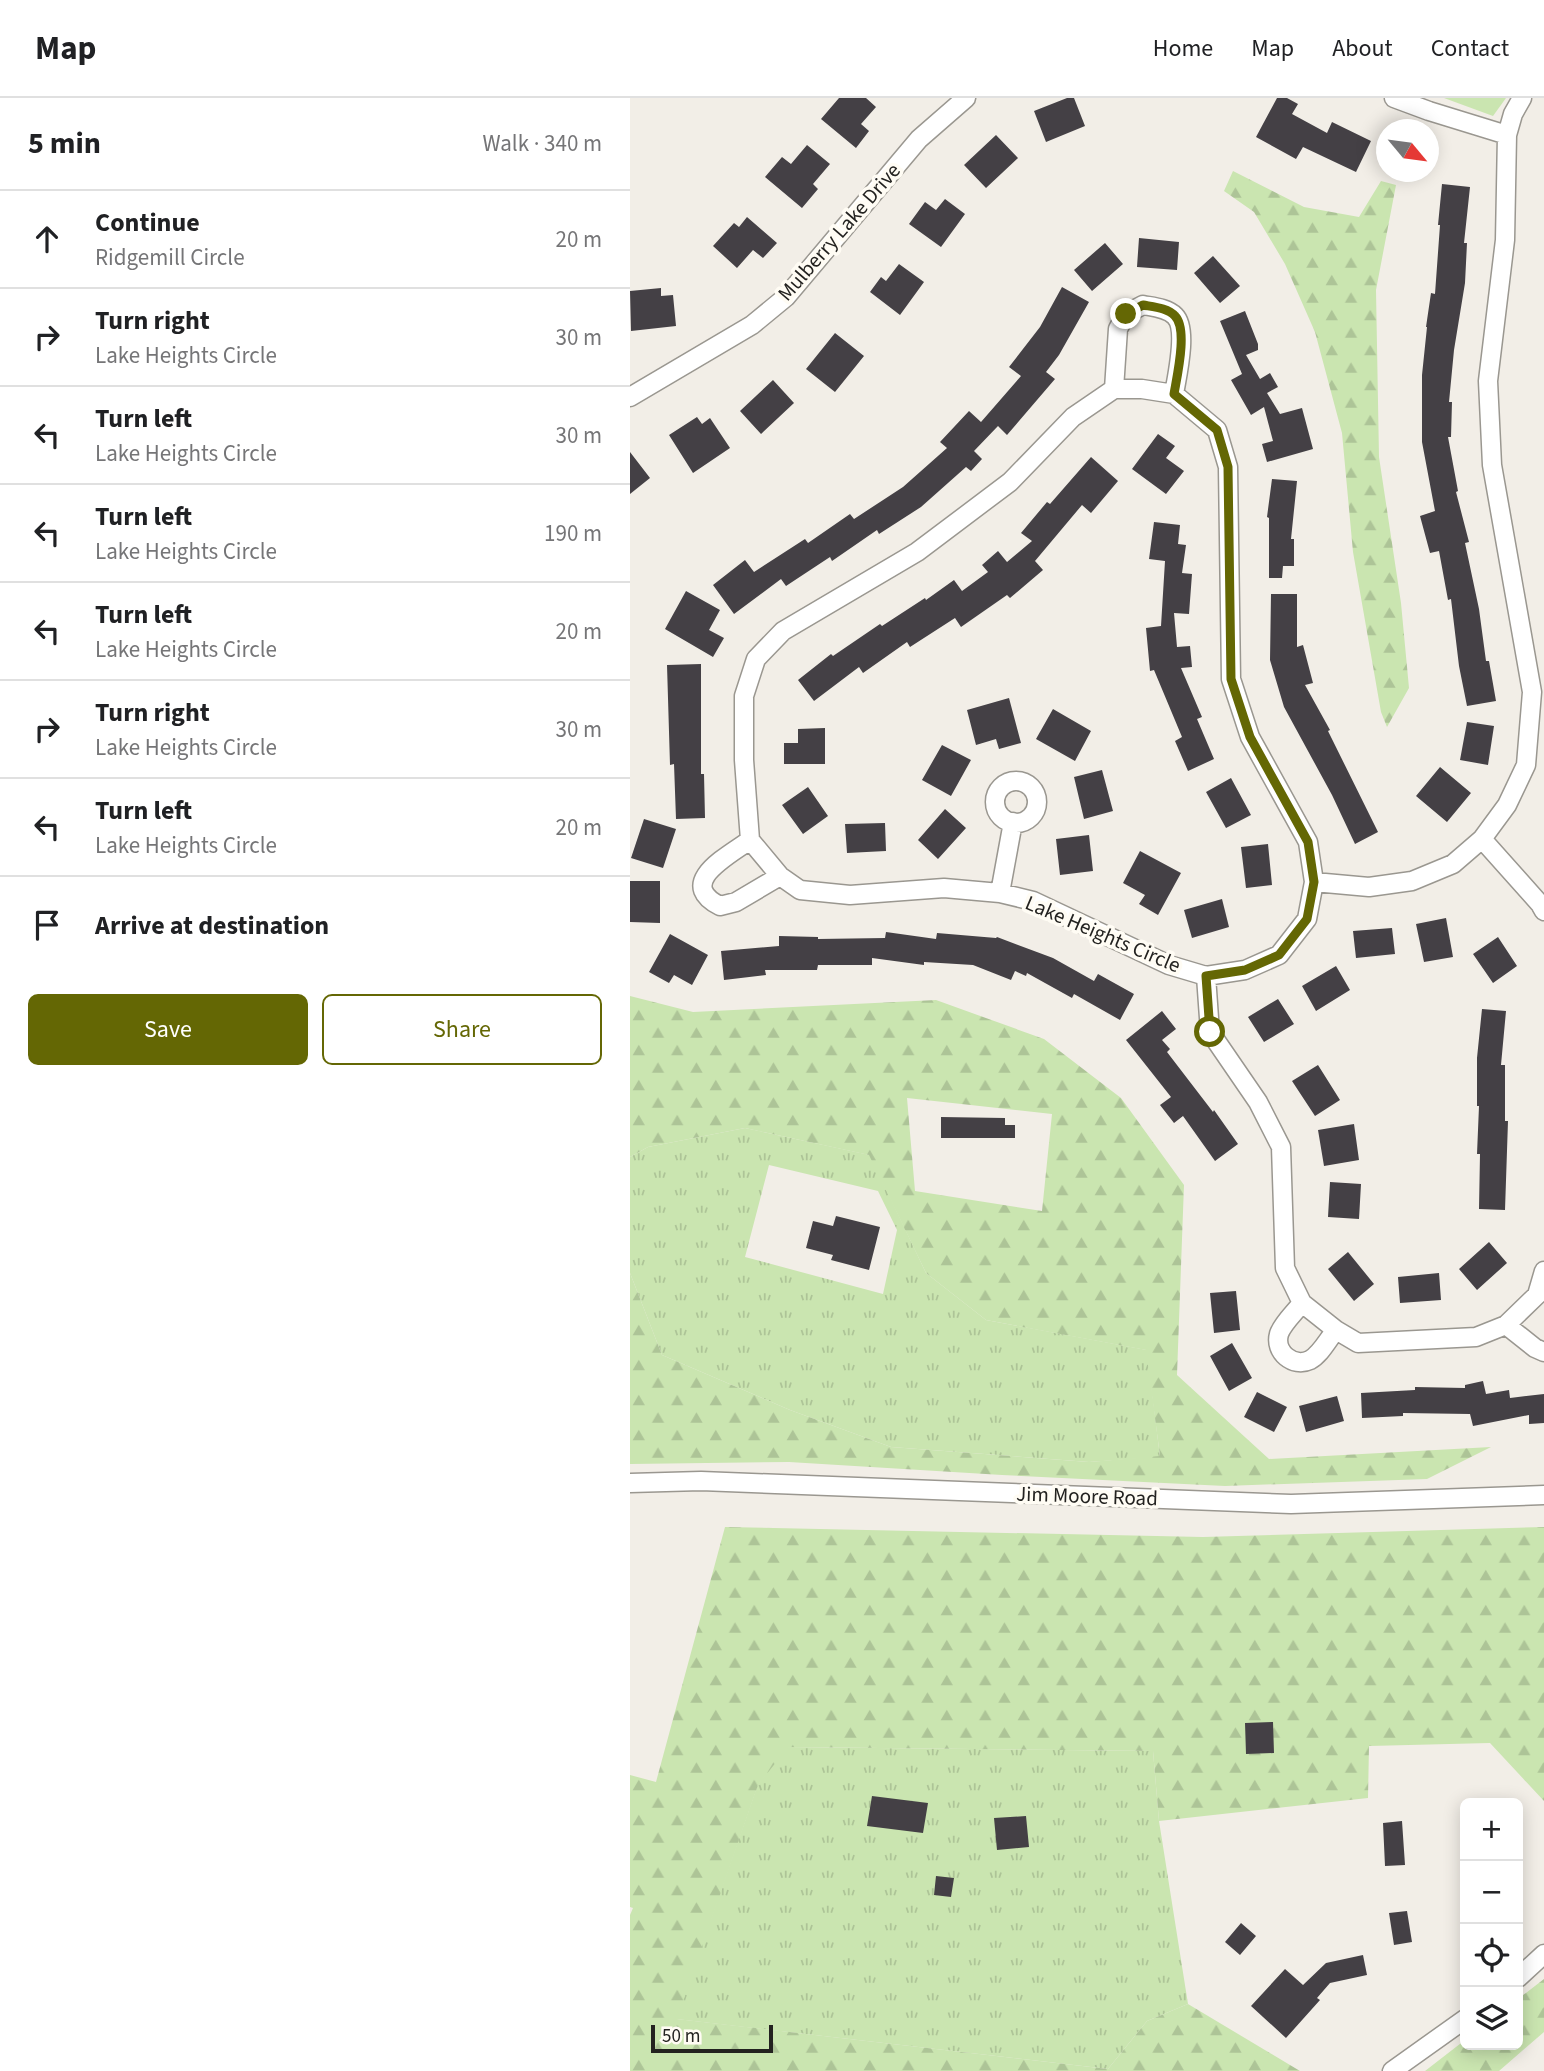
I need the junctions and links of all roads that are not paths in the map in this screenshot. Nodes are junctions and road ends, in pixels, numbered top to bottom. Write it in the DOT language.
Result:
graph roads {
  1 [pos="966,98"];
  2 [pos="1394,98"];
  3 [pos="1522,98"];
  4 [pos="1507,135"];
  5 [pos="1114,388"];
  6 [pos="1174,394"];
  7 [pos="630,397"];
  8 [pos="1013,822"];
  9 [pos="1482,839"];
  10 [pos="750,840"];
  11 [pos="779,876"];
  12 [pos="1314,882"];
  13 [pos="1000,893"];
  14 [pos="1544,911"];
  15 [pos="1206,976"];
  16 [pos="1544,1270"];
  17 [pos="1540,1299"];
  18 [pos="1302,1303"];
  19 [pos="1506,1325"];
  20 [pos="1336,1330"];
  21 [pos="1544,1352"];
  22 [pos="630,1483"];
  23 [pos="1544,1495"];
  24 [pos="1544,1954"];
  25 [pos="1523,1973"];
  26 [pos="1460,2023"];
  27 [pos="1392,2071"];
  1 -- 7 [label="street, Mulberry Lake Drive"];
  2 -- 4 [label="street"];
  3 -- 4 [label="street"];
  4 -- 9 [label="street"];
  5 -- 6 [label="street"];
  5 -- 6 [label="street"];
  5 -- 10 [label="street"];
  6 -- 12 [label="street, Lake Heights Circle"];
  8 -- 13 [label="street"];
  9 -- 12 [label="street"];
  9 -- 14 [label="street"];
  10 -- 11 [label="street, Lake Heights Circle"];
  10 -- 11 [label="street"];
  11 -- 13 [label="street, Lake Heights Circle"];
  12 -- 15 [label="street, Lake Heights Circle"];
  13 -- 15 [label="street, Lake Heights Circle"];
  15 -- 18 [label="street"];
  16 -- 17 [label="street"];
  17 -- 19 [label="street"];
  18 -- 20 [label="street"];
  18 -- 20 [label="street"];
  19 -- 20 [label="street"];
  19 -- 21 [label="street"];
  22 -- 23 [label="street, Jim Moore Road"];
  24 -- 25 [label="street"];
  26 -- 27 [label="street"];
}
